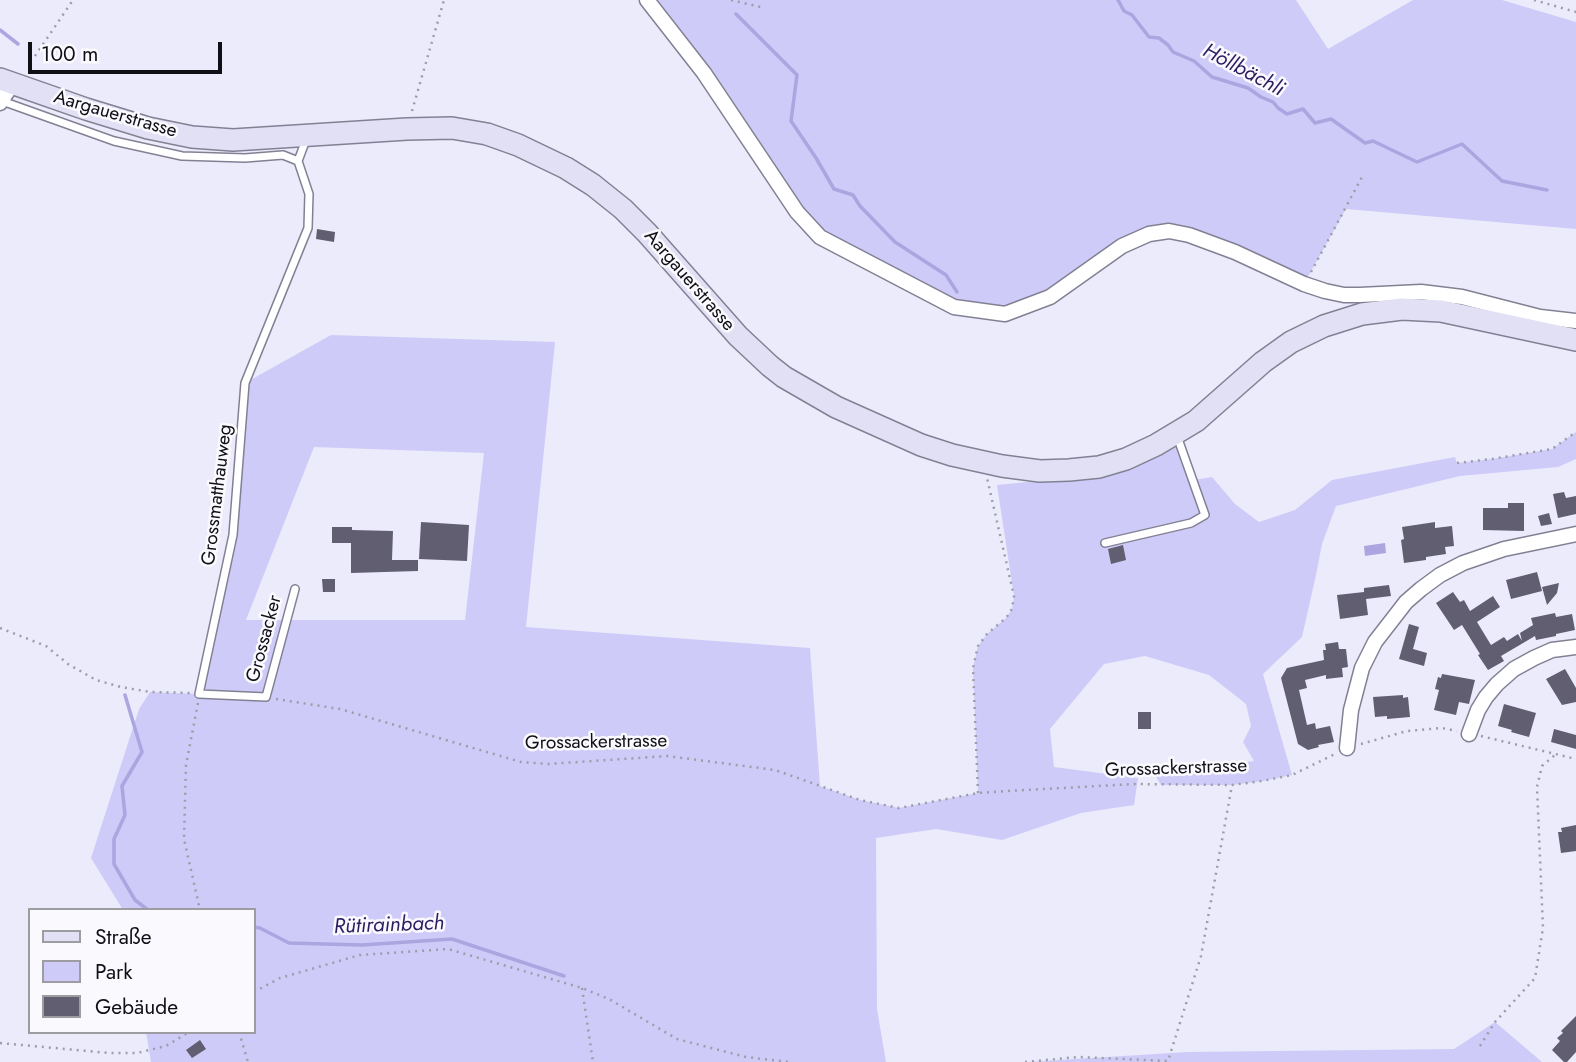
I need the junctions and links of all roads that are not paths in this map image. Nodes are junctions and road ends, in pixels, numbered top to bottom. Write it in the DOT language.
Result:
graph roads {
  1 [pos="647,0"];
  2 [pos="4,91"];
  3 [pos="307,136"];
  4 [pos="298,161"];
  5 [pos="1576,321"];
  6 [pos="1576,340"];
  7 [pos="1177,434"];
  8 [pos="1576,534"];
  9 [pos="1105,543"];
  10 [pos="295,589"];
  11 [pos="1576,647"];
  12 [pos="266,697"];
  13 [pos="1469,734"];
  14 [pos="1347,748"];
  1 -- 5 [label="street"];
  2 -- 3 [label="main road, Aargauerstrasse"];
  2 -- 4 [label="lane"];
  3 -- 4 [label="lane"];
  3 -- 7 [label="main road, Aargauerstrasse"];
  4 -- 12 [label="lane, Grossmatthauweg"];
  6 -- 7 [label="main road, Aargauerstrasse"];
  7 -- 9 [label="lane"];
  8 -- 14 [label="street"];
  10 -- 12 [label="lane, Grossacker"];
  11 -- 13 [label="street"];
}
